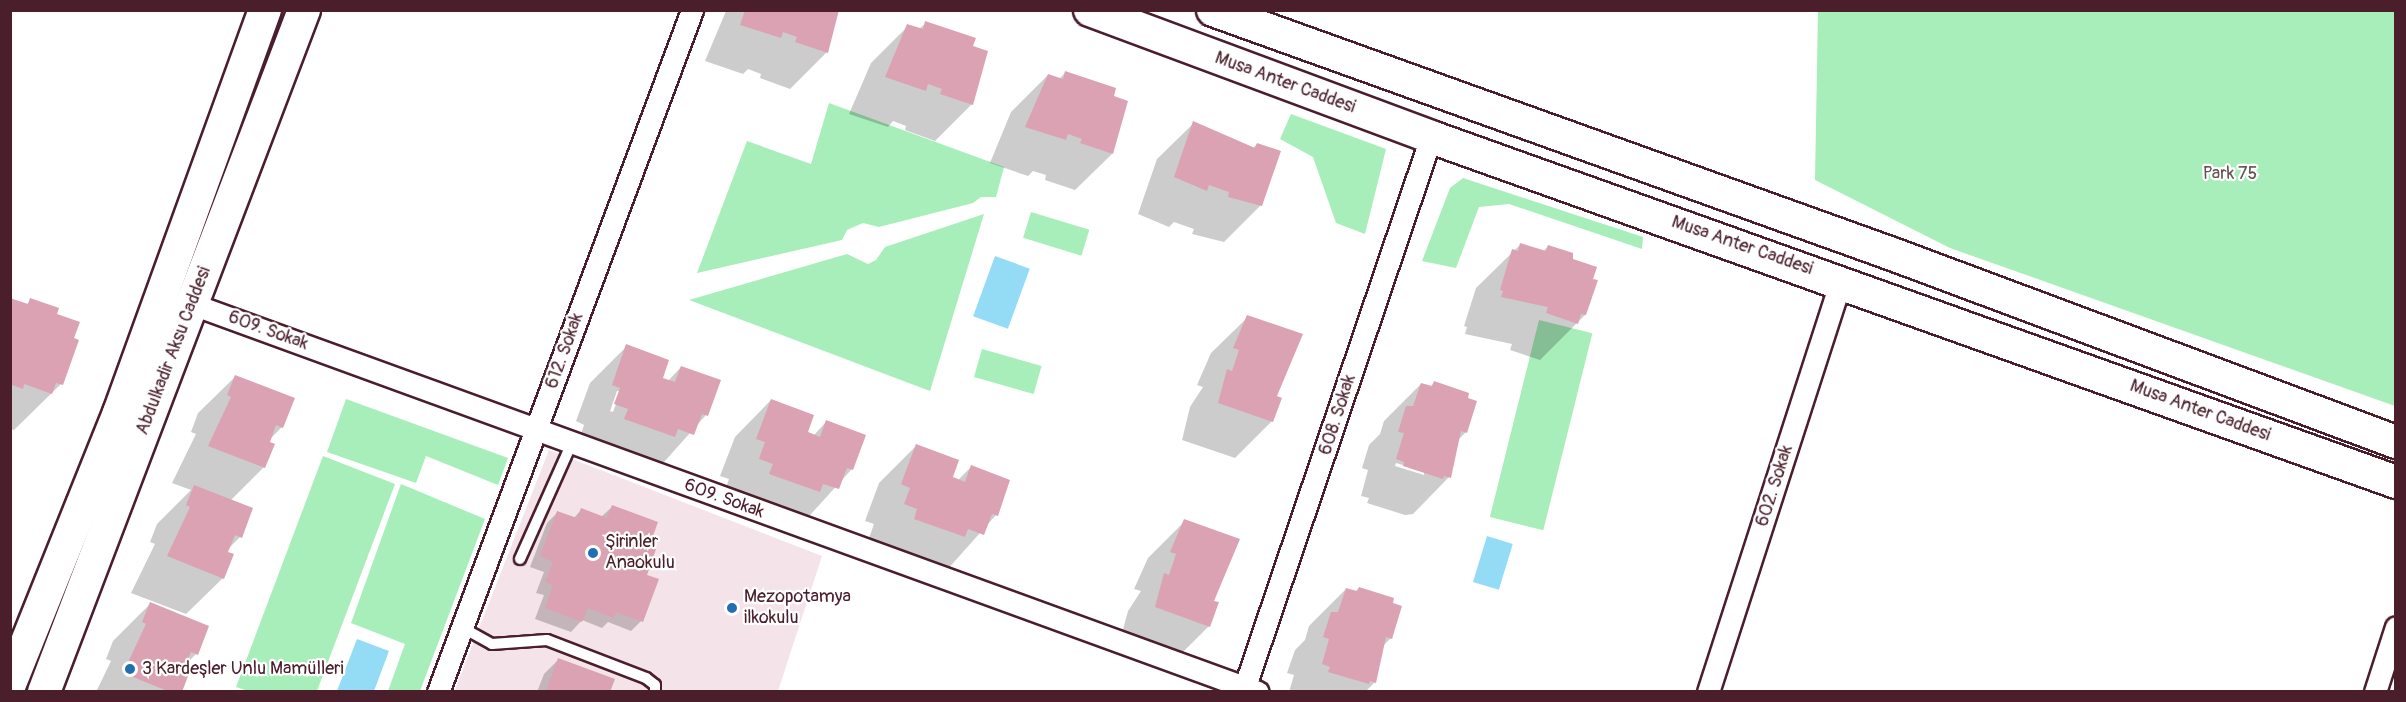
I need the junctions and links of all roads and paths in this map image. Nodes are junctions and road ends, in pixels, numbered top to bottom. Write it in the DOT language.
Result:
graph roads {
  1 [pos="265,10"];
  2 [pos="304,10"];
  3 [pos="693,10"];
  4 [pos="1090,10"];
  5 [pos="1214,10"];
  6 [pos="1431,137"];
  7 [pos="1841,281"];
  8 [pos="192,304"];
  9 [pos="536,429"];
  10 [pos="2396,442"];
  11 [pos="572,443"];
  12 [pos="2396,482"];
  13 [pos="520,559"];
  14 [pos="2396,627"];
  15 [pos="462,628"];
  16 [pos="10,684"];
  17 [pos="1249,690"];
  18 [pos="44,692"];
  19 [pos="438,692"];
  20 [pos="655,692"];
  21 [pos="1708,692"];
  22 [pos="2375,692"];
  1 -- 16 [label="main road, Abdulkadir Aksu Caddesi"];
  2 -- 8 [label="main road, Abdulkadir Aksu Caddesi"];
  3 -- 9 [label="street, 612. Sokak"];
  4 -- 6 [label="main road, Musa Anter Caddesi"];
  5 -- 10 [label="main road"];
  6 -- 7 [label="main road, Musa Anter Caddesi"];
  6 -- 17 [label="street, 608. Sokak"];
  7 -- 12 [label="main road, Musa Anter Caddesi"];
  7 -- 21 [label="street, 602. Sokak"];
  8 -- 9 [label="street, 609. Sokak"];
  8 -- 18 [label="main road, Abdulkadir Aksu Caddesi"];
  9 -- 11 [label="street, 609. Sokak"];
  9 -- 15 [label="street, 612. Sokak"];
  11 -- 13 [label="lane"];
  11 -- 17 [label="street, 609. Sokak"];
  14 -- 22 [label="street"];
  15 -- 19 [label="street, 612. Sokak"];
  15 -- 20 [label="lane"];
}
